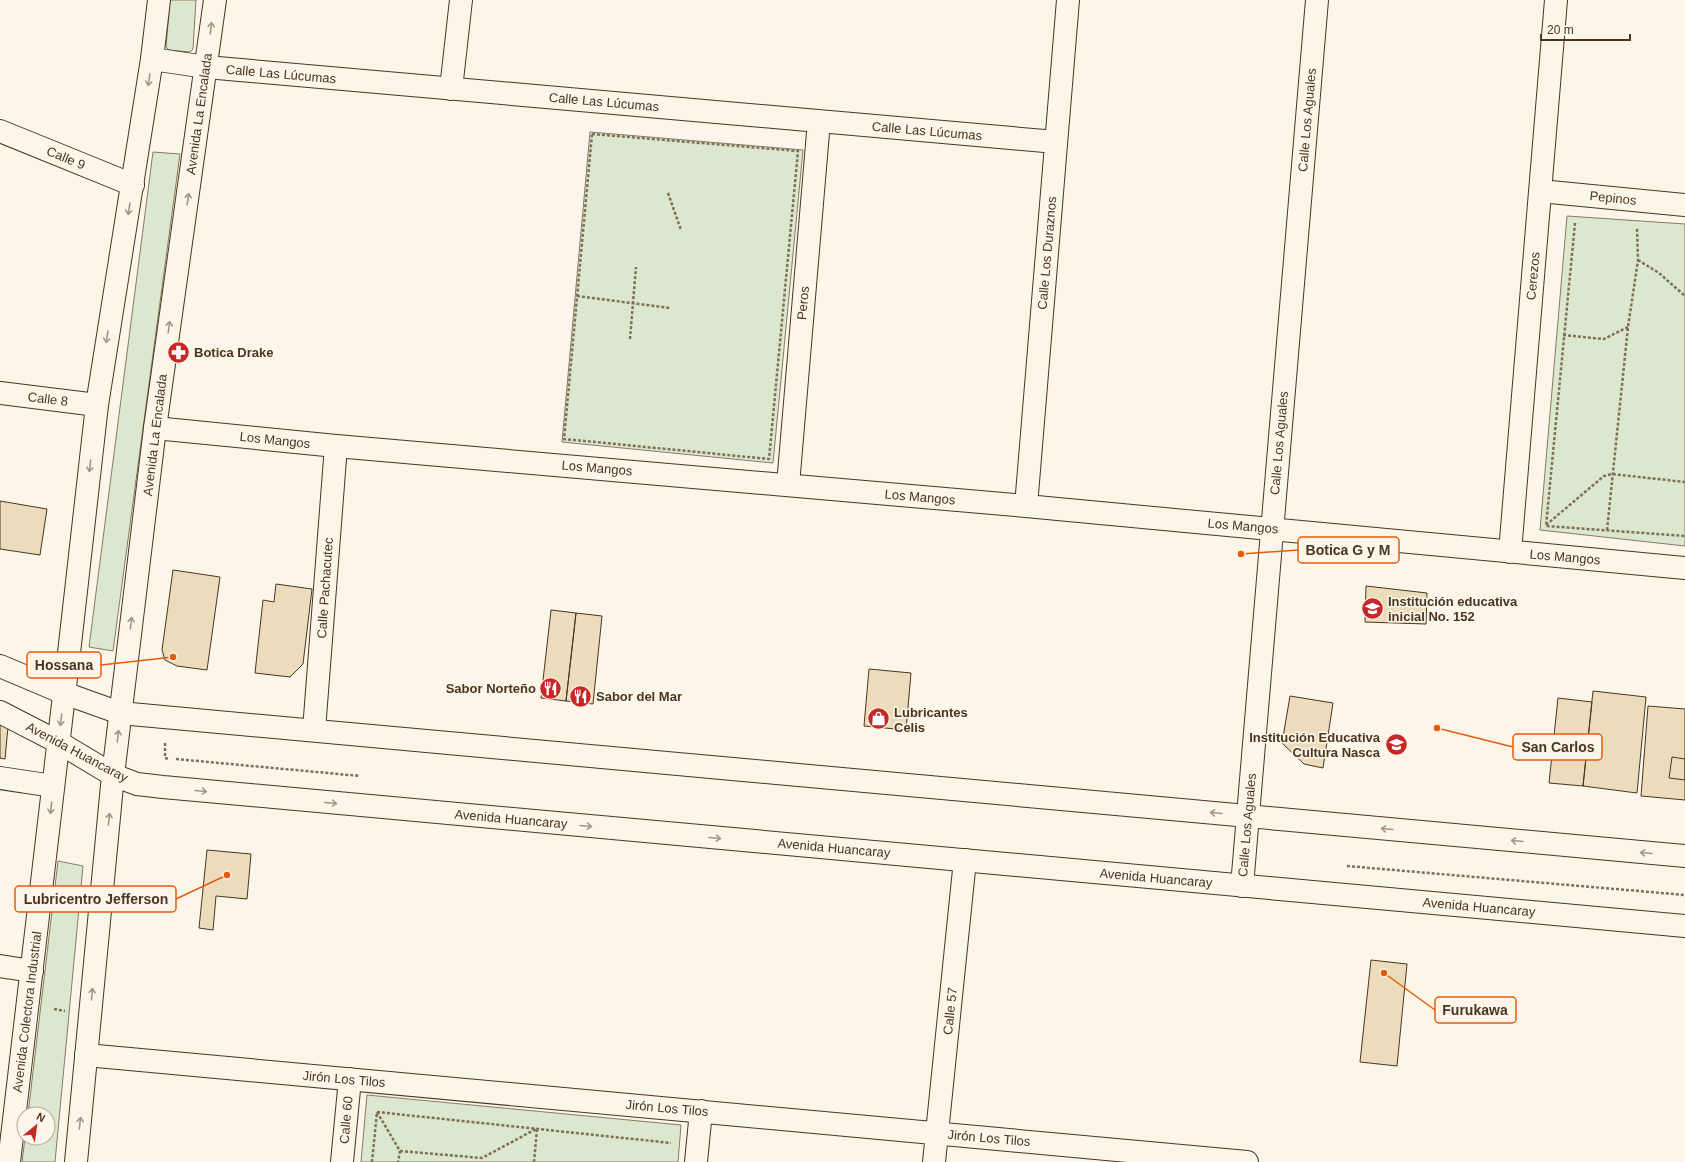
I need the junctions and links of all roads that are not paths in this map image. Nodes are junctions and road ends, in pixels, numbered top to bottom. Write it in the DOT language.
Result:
graph roads {
  1 [pos="159,0"];
  2 [pos="215,0"];
  3 [pos="461,0"];
  4 [pos="1068,0"];
  5 [pos="1317,0"];
  6 [pos="1556,0"];
  7 [pos="152,59"];
  8 [pos="206,67"];
  9 [pos="451,89"];
  10 [pos="819,121"];
  11 [pos="0,131"];
  12 [pos="1056,142"];
  13 [pos="133,185"];
  14 [pos="1540,190"];
  15 [pos="1685,205"];
  16 [pos="0,393"];
  17 [pos="97,405"];
  18 [pos="155,428"];
  19 [pos="336,446"];
  20 [pos="788,485"];
  21 [pos="1026,506"];
  22 [pos="1272,529"];
  23 [pos="1510,552"];
  24 [pos="1685,568"];
  25 [pos="0,666"];
  26 [pos="64,693"];
  27 [pos="0,712"];
  28 [pos="120,713"];
  29 [pos="314,730"];
  30 [pos="58,742"];
  31 [pos="113,775"];
  32 [pos="0,778"];
  33 [pos="53,786"];
  34 [pos="1248,816"];
  35 [pos="1685,856"];
  36 [pos="965,860"];
  37 [pos="1242,886"];
  38 [pos="1685,926"];
  39 [pos="0,966"];
  40 [pos="32,971"];
  41 [pos="86,1055"];
  42 [pos="350,1079"];
  43 [pos="701,1111"];
  44 [pos="937,1133"];
  45 [pos="6,1134"];
  46 [pos="1178,1159"];
  47 [pos="9,1162"];
  48 [pos="76,1162"];
  49 [pos="342,1162"];
  50 [pos="696,1162"];
  51 [pos="934,1162"];
  52 [pos="1247,1162"];
  1 -- 7 [label="street"];
  8 -- 2 [label="street, Avenida La Encalada, one-way"];
  3 -- 9 [label="street"];
  4 -- 12 [label="street, Calle Los Duraznos"];
  5 -- 22 [label="street, Calle Los Aguales"];
  6 -- 14 [label="street, Cerezos"];
  7 -- 8 [label="street, Calle Las Lúcumas"];
  7 -- 13 [label="street, one-way"];
  8 -- 9 [label="street, Calle Las Lúcumas"];
  18 -- 8 [label="street, Avenida La Encalada, one-way"];
  9 -- 10 [label="street, Calle Las Lúcumas"];
  10 -- 12 [label="street, Calle Las Lúcumas"];
  10 -- 20 [label="street, Peros"];
  11 -- 13 [label="street, Calle 9"];
  12 -- 21 [label="street, Calle Los Duraznos"];
  13 -- 17 [label="street, one-way"];
  14 -- 15 [label="street, Pepinos"];
  14 -- 23 [label="street, Cerezos"];
  16 -- 17 [label="street, Calle 8"];
  17 -- 26 [label="street, one-way"];
  18 -- 19 [label="street, Los Mangos"];
  28 -- 18 [label="street, Avenida La Encalada, one-way"];
  19 -- 20 [label="street, Los Mangos"];
  19 -- 29 [label="street, Calle Pachacutec"];
  20 -- 21 [label="street, Los Mangos"];
  21 -- 22 [label="street, Los Mangos"];
  22 -- 23 [label="street, Los Mangos"];
  22 -- 34 [label="street, Calle Los Aguales"];
  23 -- 24 [label="street, Los Mangos"];
  25 -- 26 [label="street"];
  26 -- 28 [label="street"];
  26 -- 30 [label="street, one-way"];
  27 -- 30 [label="street, Avenida Huancaray"];
  28 -- 29 [label="street"];
  31 -- 28 [label="street, Avenida La Encalada, one-way"];
  34 -- 29 [label="street, one-way"];
  30 -- 31 [label="street, Avenida Huancaray"];
  30 -- 33 [label="street, Avenida Colectora Industrial"];
  31 -- 36 [label="street, Avenida Huancaray, one-way"];
  41 -- 31 [label="street, one-way"];
  32 -- 33 [label="street"];
  33 -- 40 [label="street, Avenida Colectora Industrial, one-way"];
  35 -- 34 [label="street, one-way"];
  34 -- 37 [label="street, Calle Los Aguales"];
  36 -- 37 [label="street, Avenida Huancaray"];
  36 -- 44 [label="street, Calle 57"];
  37 -- 38 [label="street, Avenida Huancaray"];
  39 -- 40 [label="street"];
  40 -- 45 [label="street, Avenida Colectora Industrial"];
  41 -- 42 [label="street, Jirón Los Tilos"];
  48 -- 41 [label="street, one-way"];
  42 -- 43 [label="street, Jirón Los Tilos"];
  42 -- 49 [label="street, Calle 60"];
  43 -- 44 [label="street, Jirón Los Tilos"];
  43 -- 50 [label="street"];
  44 -- 46 [label="street, Jirón Los Tilos"];
  44 -- 51 [label="street, Calle 57"];
  45 -- 47 [label="street, Avenida Colectora Industrial"];
  46 -- 52 [label="street, Jirón Los Tilos"];
}
